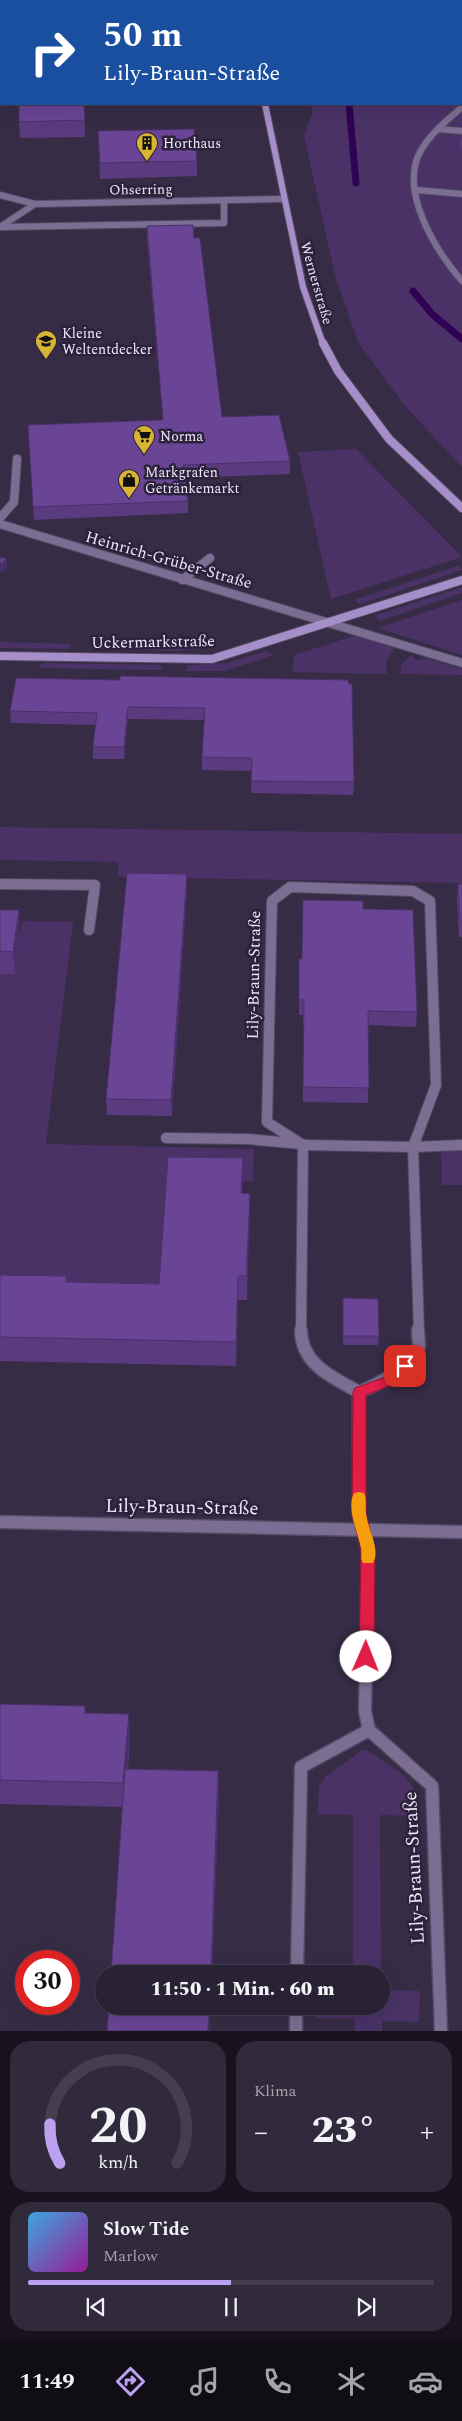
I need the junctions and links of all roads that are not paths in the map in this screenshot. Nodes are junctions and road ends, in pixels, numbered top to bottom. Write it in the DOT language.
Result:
graph roads {
  1 [pos="265,105"];
  2 [pos="462,107"];
  3 [pos="438,130"];
  4 [pos="462,131"];
  5 [pos="417,190"];
  6 [pos="462,194"];
  7 [pos="0,195"];
  8 [pos="284,200"];
  9 [pos="224,201"];
  10 [pos="35,204"];
  11 [pos="1,227"];
  12 [pos="462,281"];
  13 [pos="17,459"];
  14 [pos="462,508"];
  15 [pos="0,518"];
  16 [pos="0,524"];
  17 [pos="210,558"];
  18 [pos="182,580"];
  19 [pos="462,580"];
  20 [pos="331,621"];
  21 [pos="0,656"];
  22 [pos="462,663"];
  23 [pos="0,884"];
  24 [pos="89,930"];
  25 [pos="166,1138"];
  26 [pos="303,1144"];
  27 [pos="462,1145"];
  28 [pos="413,1146"];
  29 [pos="359,1392"];
  30 [pos="0,1522"];
  31 [pos="364,1530"];
  32 [pos="462,1532"];
  33 [pos="369,1730"];
  34 [pos="297,1965"];
  35 [pos="296,2015"];
  36 [pos="296,2031"];
  37 [pos="441,2031"];
  1 -- 8 [label="street, Wernerstraße"];
  2 -- 3 [label="street"];
  3 -- 4 [label="street"];
  3 -- 5 [label="street"];
  5 -- 6 [label="street"];
  5 -- 12 [label="street"];
  7 -- 10 [label="street, Ohserring"];
  8 -- 9 [label="street, Ohserring"];
  8 -- 14 [label="street, Wernerstraße"];
  9 -- 10 [label="street, Ohserring"];
  9 -- 11 [label="street"];
  10 -- 11 [label="street"];
  13 -- 15 [label="street"];
  16 -- 18 [label="street, Heinrich-Grüber-Straße"];
  17 -- 18 [label="street"];
  18 -- 20 [label="street, Heinrich-Grüber-Straße"];
  19 -- 20 [label="street"];
  20 -- 21 [label="street, Uckermarkstraße"];
  20 -- 22 [label="street, Heinrich-Grüber-Straße"];
  23 -- 24 [label="street"];
  25 -- 26 [label="street"];
  26 -- 28 [label="street"];
  26 -- 28 [label="street, Lily-Braun-Straße"];
  26 -- 29 [label="street"];
  27 -- 28 [label="street"];
  28 -- 29 [label="street, Lily-Braun-Straße"];
  29 -- 31 [label="street"];
  30 -- 31 [label="street, Lily-Braun-Straße"];
  31 -- 32 [label="street, Lily-Braun-Straße"];
  31 -- 33 [label="street"];
  33 -- 34 [label="street"];
  33 -- 37 [label="street, Lily-Braun-Straße"];
  35 -- 36 [label="street"];
}
